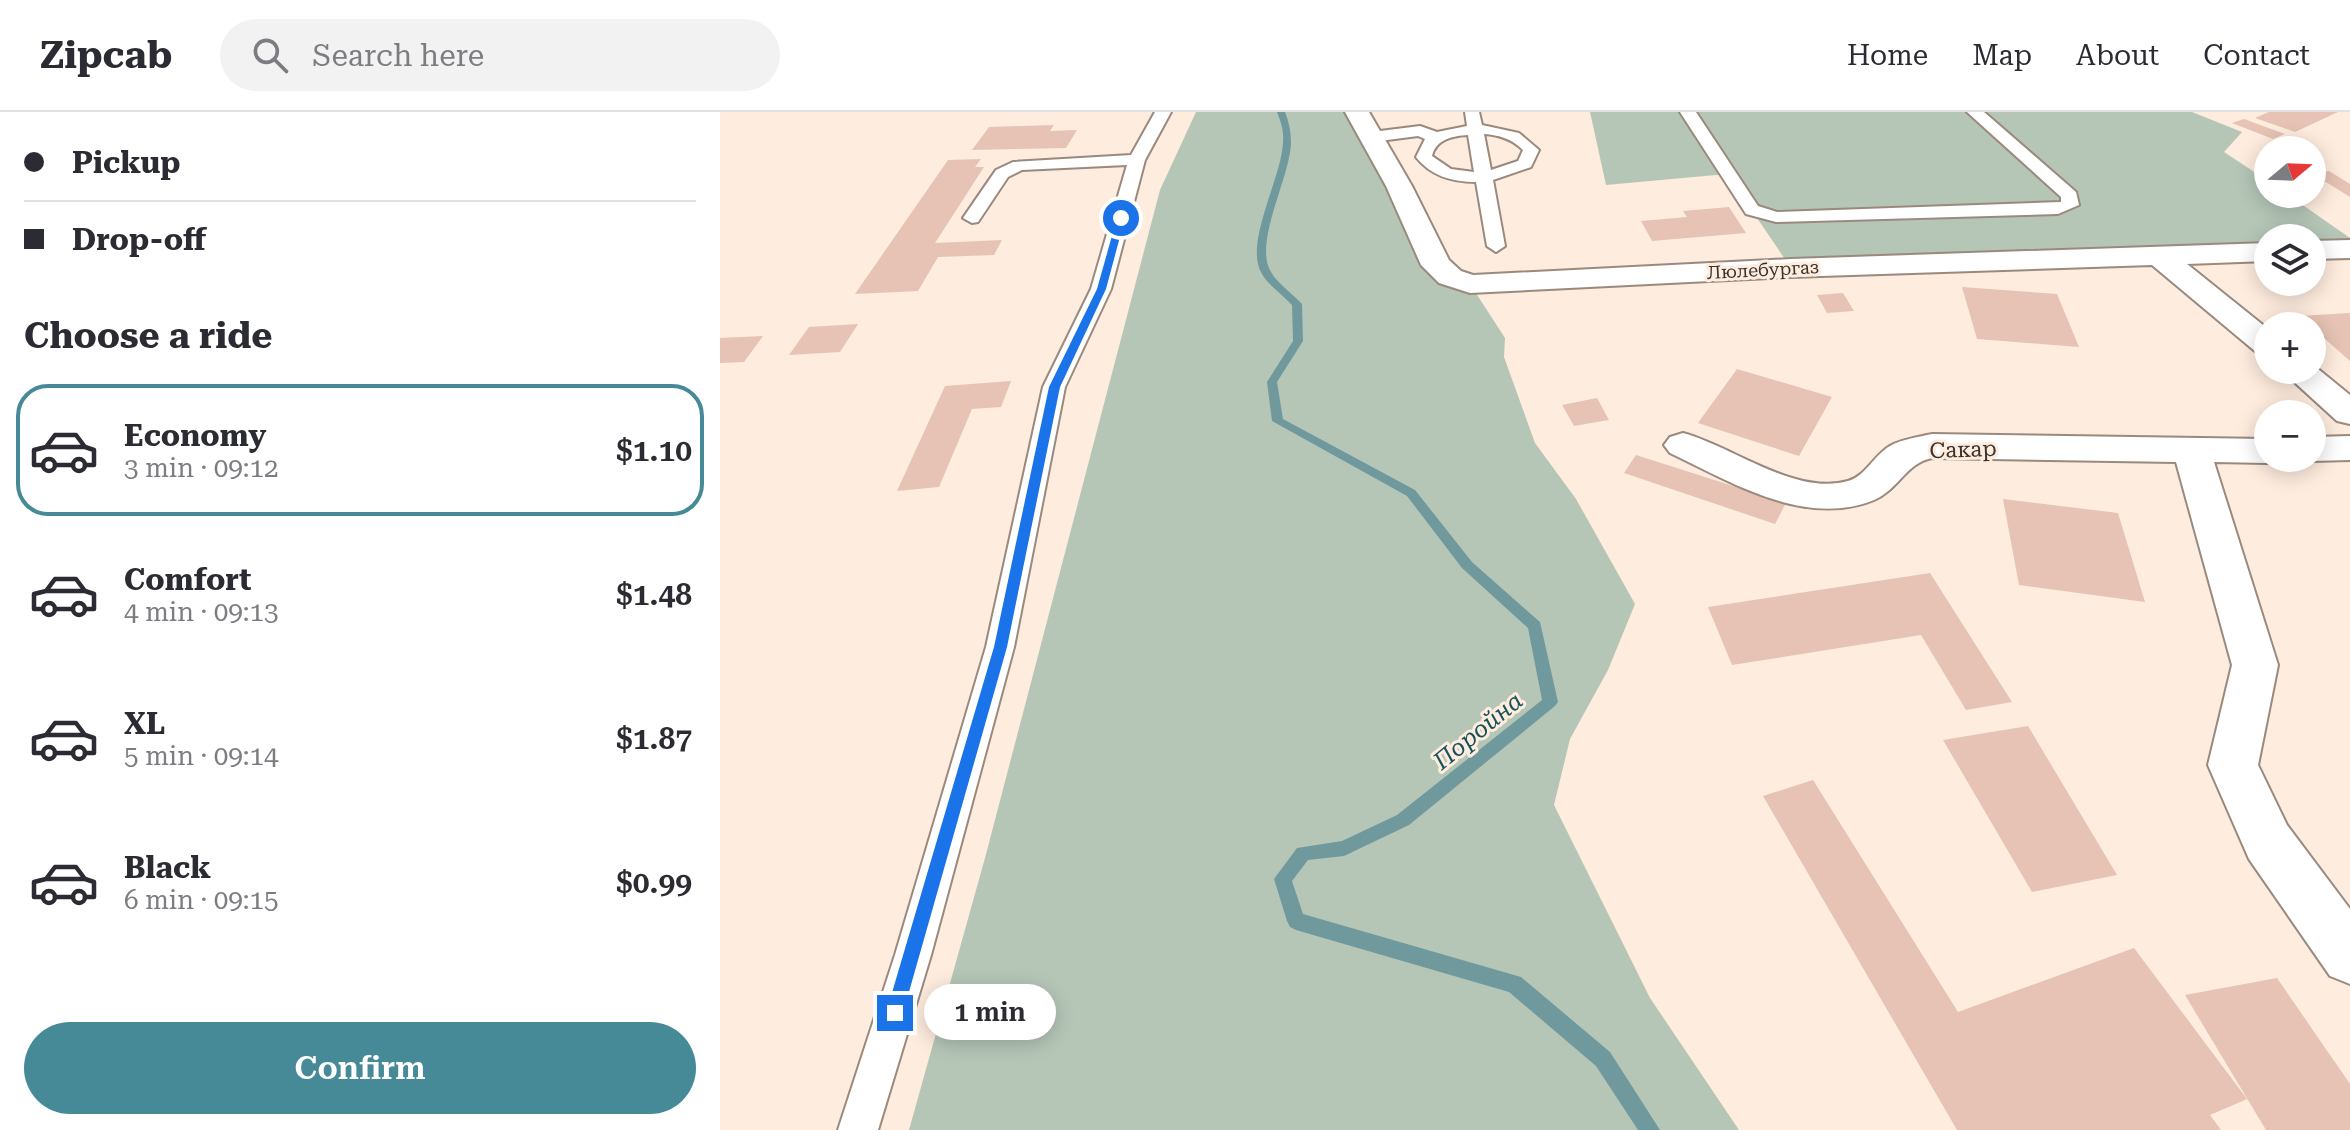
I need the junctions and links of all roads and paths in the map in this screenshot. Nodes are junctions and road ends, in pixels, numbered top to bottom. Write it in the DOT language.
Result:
graph roads {
  1 [pos="1163,112"];
  2 [pos="1357,112"];
  3 [pos="1688,112"];
  4 [pos="1975,112"];
  5 [pos="1474,121"];
  6 [pos="1372,137"];
  7 [pos="1438,138"];
  8 [pos="1137,160"];
  9 [pos="1484,176"];
  10 [pos="972,218"];
  11 [pos="1496,246"];
  12 [pos="2350,249"];
  13 [pos="2326,250"];
  14 [pos="2254,252"];
  15 [pos="2158,255"];
  16 [pos="2254,334"];
  17 [pos="2315,384"];
  18 [pos="2350,413"];
  19 [pos="1683,445"];
  20 [pos="2350,448"];
  21 [pos="2326,449"];
  22 [pos="2192,451"];
  23 [pos="2254,451"];
  24 [pos="2350,956"];
  25 [pos="858,1130"];
  1 -- 8 [label="lane"];
  2 -- 6 [label="street, Люлебургаз"];
  3 -- 4 [label="lane"];
  5 -- 7 [label="lane"];
  5 -- 9 [label="lane"];
  5 -- 9 [label="lane"];
  6 -- 7 [label="lane"];
  6 -- 15 [label="street, Люлебургаз"];
  7 -- 9 [label="lane"];
  8 -- 10 [label="lane"];
  8 -- 25 [label="lane"];
  9 -- 11 [label="lane"];
  12 -- 13 [label="street"];
  14 -- 15 [label="street, Люлебургаз"];
  15 -- 16 [label="street"];
  17 -- 18 [label="street"];
  19 -- 22 [label="street, Сакар"];
  20 -- 21 [label="street"];
  22 -- 23 [label="street, Сакар"];
  22 -- 24 [label="street"];
}
